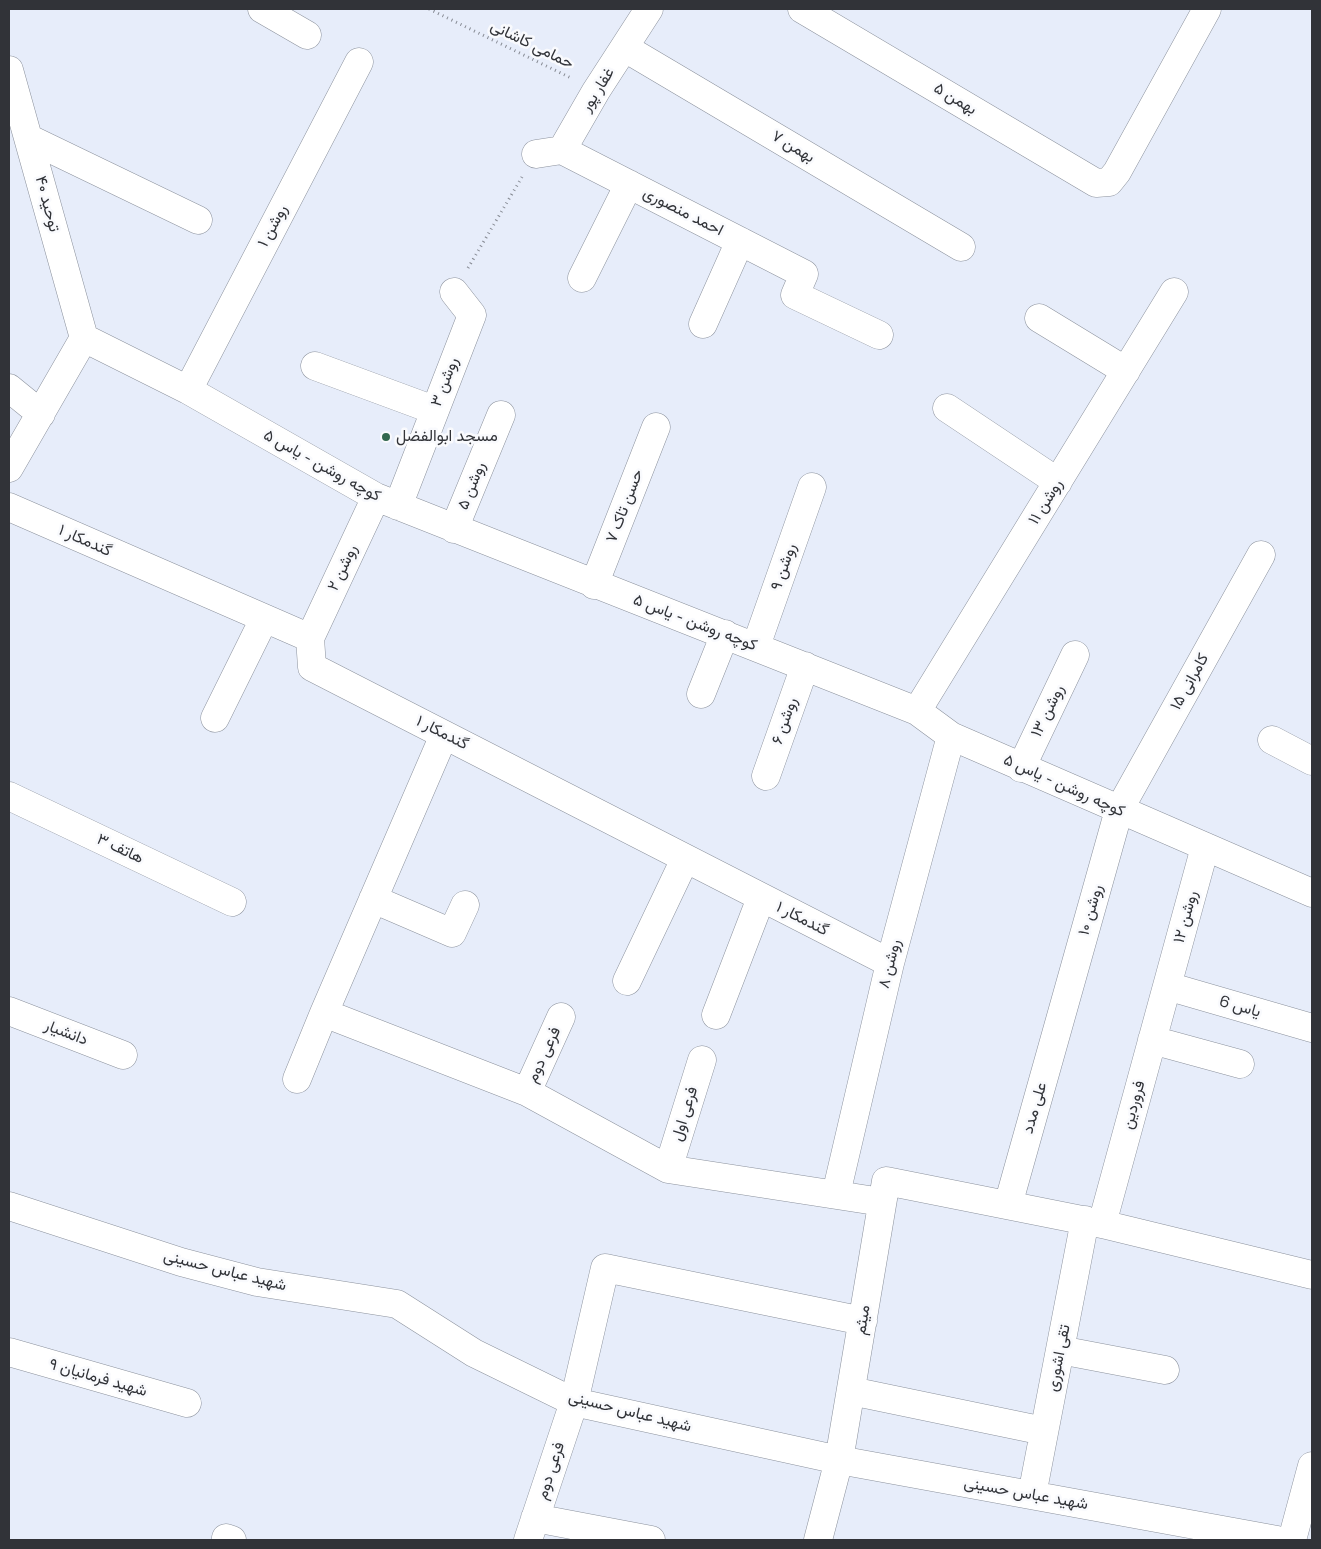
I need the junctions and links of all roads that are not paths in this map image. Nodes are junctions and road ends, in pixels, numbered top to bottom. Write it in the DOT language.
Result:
graph roads {
  1 [pos="262,9"];
  2 [pos="649,9"];
  3 [pos="802,9"];
  4 [pos="1207,9"];
  5 [pos="307,35"];
  6 [pos="625,48"];
  7 [pos="359,62"];
  8 [pos="9,70"];
  9 [pos="30,139"];
  10 [pos="562,150"];
  11 [pos="536,154"];
  12 [pos="629,184"];
  13 [pos="198,220"];
  14 [pos="740,241"];
  15 [pos="961,247"];
  16 [pos="582,278"];
  17 [pos="454,292"];
  18 [pos="1174,292"];
  19 [pos="1039,318"];
  20 [pos="703,324"];
  21 [pos="880,335"];
  22 [pos="84,338"];
  23 [pos="315,366"];
  24 [pos="1126,371"];
  25 [pos="9,388"];
  26 [pos="188,390"];
  27 [pos="947,408"];
  28 [pos="434,410"];
  29 [pos="41,414"];
  30 [pos="501,415"];
  31 [pos="656,427"];
  32 [pos="9,468"];
  33 [pos="1058,482"];
  34 [pos="812,487"];
  35 [pos="387,502"];
  36 [pos="9,507"];
  37 [pos="454,529"];
  38 [pos="1261,555"];
  39 [pos="594,585"];
  40 [pos="264,619"];
  41 [pos="725,634"];
  42 [pos="310,638"];
  43 [pos="756,646"];
  44 [pos="1075,655"];
  45 [pos="805,666"];
  46 [pos="701,694"];
  47 [pos="917,711"];
  48 [pos="215,718"];
  49 [pos="444,735"];
  50 [pos="951,736"];
  51 [pos="1272,740"];
  52 [pos="1312,762"];
  53 [pos="1021,768"];
  54 [pos="766,776"];
  55 [pos="9,796"];
  56 [pos="1119,810"];
  57 [pos="1205,847"];
  58 [pos="685,859"];
  59 [pos="1312,893"];
  60 [pos="761,898"];
  61 [pos="373,899"];
  62 [pos="232,902"];
  63 [pos="465,905"];
  64 [pos="890,963"];
  65 [pos="627,981"];
  66 [pos="1167,986"];
  67 [pos="1063,1010"];
  68 [pos="9,1011"];
  69 [pos="324,1013"];
  70 [pos="716,1015"];
  71 [pos="561,1017"];
  72 [pos="1312,1028"];
  73 [pos="1152,1040"];
  74 [pos="123,1055"];
  75 [pos="702,1060"];
  76 [pos="1240,1064"];
  77 [pos="297,1079"];
  78 [pos="527,1092"];
  79 [pos="668,1169"];
  80 [pos="884,1192"];
  81 [pos="836,1194"];
  82 [pos="1008,1205"];
  83 [pos="9,1206"];
  84 [pos="1094,1222"];
  85 [pos="1312,1275"];
  86 [pos="863,1321"];
  87 [pos="1060,1350"];
  88 [pos="9,1352"];
  89 [pos="1165,1370"];
  90 [pos="851,1391"];
  91 [pos="574,1402"];
  92 [pos="187,1403"];
  93 [pos="1044,1431"];
  94 [pos="839,1460"];
  95 [pos="1311,1478"];
  96 [pos="1032,1495"];
  97 [pos="532,1529"];
  98 [pos="652,1540"];
  99 [pos="818,1540"];
  100 [pos="1277,1540"];
  101 [pos="1292,1540"];
  1 -- 5 [label="street"];
  2 -- 6 [label="street, غفار پور"];
  3 -- 4 [label="street, بهمن ۵"];
  6 -- 10 [label="street, غفار پور"];
  6 -- 15 [label="street, بهمن ۷"];
  7 -- 26 [label="street, روشن ۱"];
  8 -- 9 [label="street, توحید ۴۰"];
  9 -- 13 [label="street"];
  9 -- 22 [label="street, توحید ۴۰"];
  10 -- 11 [label="street"];
  10 -- 12 [label="street, احمد منصوری"];
  12 -- 14 [label="street, احمد منصوری"];
  12 -- 16 [label="street"];
  14 -- 20 [label="street"];
  14 -- 21 [label="street, احمد منصوری"];
  17 -- 28 [label="street, روشن ۳"];
  18 -- 24 [label="street, روشن ۱۱"];
  19 -- 24 [label="street"];
  22 -- 26 [label="street, کوچه روشن - یاس ۵"];
  22 -- 29 [label="street"];
  23 -- 28 [label="street"];
  24 -- 33 [label="street, روشن ۱۱"];
  25 -- 29 [label="street"];
  26 -- 35 [label="street, کوچه روشن - یاس ۵"];
  27 -- 33 [label="street"];
  28 -- 35 [label="street, روشن ۳"];
  29 -- 32 [label="street"];
  30 -- 37 [label="street, روشن ۵"];
  31 -- 39 [label="street, حسن تاک ۷"];
  33 -- 47 [label="street, روشن ۱۱"];
  34 -- 43 [label="street, روشن ۹"];
  35 -- 37 [label="street, کوچه روشن - یاس ۵"];
  35 -- 42 [label="street, روشن ۲"];
  36 -- 40 [label="street, گندمکار ۱"];
  37 -- 39 [label="street, کوچه روشن - یاس ۵"];
  38 -- 56 [label="street, کامرانی ۱۵"];
  39 -- 41 [label="street, کوچه روشن - یاس ۵"];
  40 -- 42 [label="street, گندمکار ۱"];
  40 -- 48 [label="street"];
  41 -- 43 [label="street, کوچه روشن - یاس ۵"];
  41 -- 46 [label="street"];
  42 -- 49 [label="street, گندمکار ۱"];
  43 -- 45 [label="street, کوچه روشن - یاس ۵"];
  44 -- 53 [label="street, روشن ۱۳"];
  45 -- 47 [label="street, کوچه روشن - یاس ۵"];
  45 -- 54 [label="street, روشن ۶"];
  47 -- 50 [label="street, کوچه روشن - یاس ۵"];
  49 -- 58 [label="street, گندمکار ۱"];
  49 -- 61 [label="street"];
  50 -- 53 [label="street, کوچه روشن - یاس ۵"];
  50 -- 64 [label="street, روشن ۸"];
  51 -- 52 [label="street"];
  53 -- 56 [label="street, کوچه روشن - یاس ۵"];
  55 -- 62 [label="street, هاتف ۳"];
  56 -- 57 [label="street, کوچه روشن - یاس ۵"];
  56 -- 67 [label="street, روشن ۱۰"];
  57 -- 59 [label="street, کوچه روشن - یاس ۵"];
  57 -- 66 [label="street, روشن ۱۲"];
  58 -- 60 [label="street, گندمکار ۱"];
  58 -- 65 [label="street"];
  60 -- 64 [label="street, گندمکار ۱"];
  60 -- 70 [label="street"];
  61 -- 63 [label="street"];
  61 -- 69 [label="street"];
  64 -- 81 [label="street, روشن ۸"];
  66 -- 72 [label="street, یاس 6"];
  66 -- 73 [label="street, فروردین"];
  67 -- 82 [label="street, علی مدد"];
  68 -- 74 [label="street, دانشیار"];
  69 -- 77 [label="street"];
  69 -- 78 [label="street"];
  71 -- 78 [label="street, فرعی دوم"];
  73 -- 76 [label="street"];
  73 -- 84 [label="street, فروردین"];
  75 -- 79 [label="street, فرعی اول"];
  78 -- 79 [label="street"];
  79 -- 81 [label="street"];
  80 -- 81 [label="street"];
  80 -- 82 [label="street"];
  80 -- 86 [label="street, میثم"];
  82 -- 84 [label="street"];
  83 -- 91 [label="street, شهید عباس حسینی"];
  84 -- 85 [label="street"];
  84 -- 87 [label="street, تقی اشوری"];
  86 -- 90 [label="street, میثم"];
  86 -- 91 [label="street, فرعی دوم"];
  87 -- 89 [label="street"];
  87 -- 93 [label="street, تقی اشوری"];
  88 -- 92 [label="street, شهید فرمانیان ۹"];
  90 -- 93 [label="street"];
  90 -- 94 [label="street, میثم"];
  91 -- 94 [label="street, شهید عباس حسینی"];
  91 -- 97 [label="street, فرعی دوم"];
  93 -- 96 [label="street, تقی اشوری"];
  94 -- 96 [label="street, شهید عباس حسینی"];
  94 -- 99 [label="street, میثم"];
  95 -- 101 [label="street"];
  96 -- 100 [label="street, شهید عباس حسینی"];
  97 -- 98 [label="street"];
}
